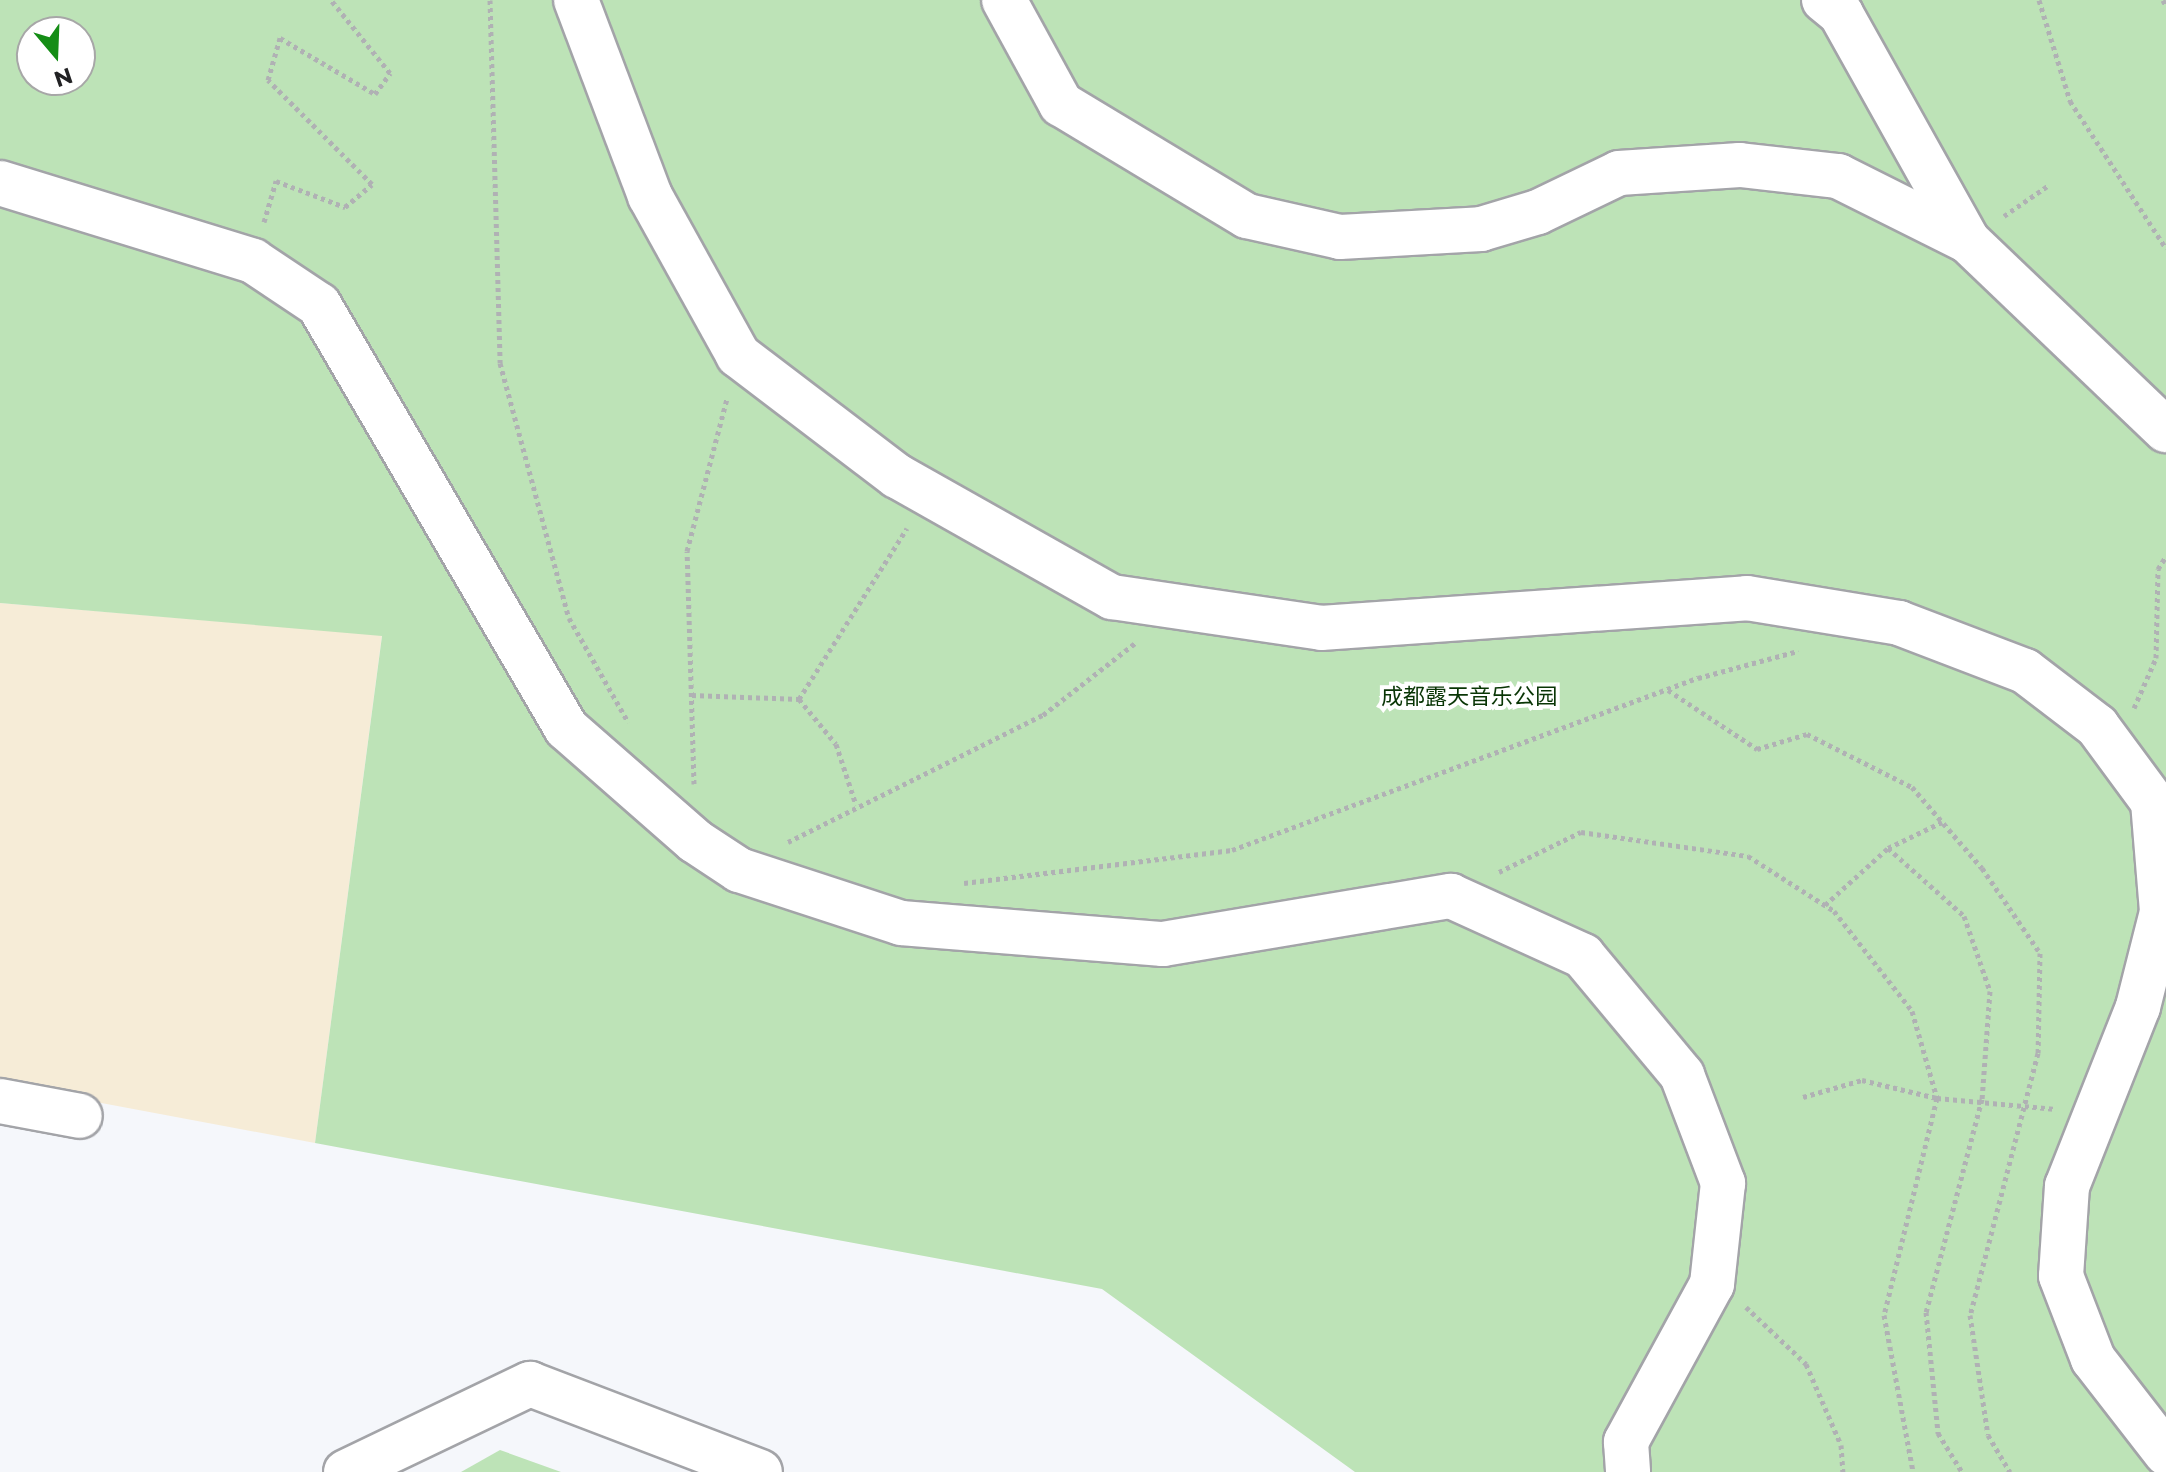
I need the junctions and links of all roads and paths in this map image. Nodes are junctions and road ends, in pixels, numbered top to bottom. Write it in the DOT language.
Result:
graph roads {
  1 [pos="331,0"];
  2 [pos="490,0"];
  3 [pos="576,0"];
  4 [pos="1004,0"];
  5 [pos="1824,0"];
  6 [pos="2039,0"];
  7 [pos="2163,0"];
  8 [pos="2166,6"];
  9 [pos="0,183"];
  10 [pos="2049,185"];
  11 [pos="1968,241"];
  12 [pos="2166,248"];
  13 [pos="253,261"];
  14 [pos="738,355"];
  15 [pos="2166,430"];
  16 [pos="929,494"];
  17 [pos="2166,556"];
  18 [pos="1162,605"];
  19 [pos="1813,646"];
  20 [pos="1667,689"];
  21 [pos="692,695"];
  22 [pos="799,699"];
  23 [pos="632,730"];
  24 [pos="2107,739"];
  25 [pos="856,805"];
  26 [pos="1942,822"];
  27 [pos="695,841"];
  28 [pos="1888,848"];
  29 [pos="2162,858"];
  30 [pos="739,870"];
  31 [pos="945,882"];
  32 [pos="1451,896"];
  33 [pos="1825,905"];
  34 [pos="2152,1000"];
  35 [pos="1803,1097"];
  36 [pos="1937,1098"];
  37 [pos="1982,1099"];
  38 [pos="0,1101"];
  39 [pos="2018,1106"];
  40 [pos="2096,1113"];
  41 [pos="80,1116"];
  42 [pos="1766,1320"];
  43 [pos="2166,1453"];
  44 [pos="346,1472"];
  45 [pos="760,1472"];
  46 [pos="1628,1472"];
  47 [pos="1843,1472"];
  48 [pos="1913,1472"];
  49 [pos="1962,1472"];
  50 [pos="2010,1472"];
  1 -- 13 [label="path"];
  2 -- 23 [label="path"];
  3 -- 14 [label="street"];
  4 -- 11 [label="street"];
  5 -- 11 [label="street"];
  6 -- 12 [label="path"];
  7 -- 8 [label="path"];
  9 -- 13 [label="street"];
  10 -- 11 [label="path"];
  11 -- 15 [label="street"];
  13 -- 27 [label="street"];
  14 -- 16 [label="street"];
  14 -- 21 [label="path"];
  16 -- 18 [label="street"];
  16 -- 22 [label="path"];
  17 -- 24 [label="path"];
  18 -- 24 [label="street"];
  18 -- 25 [label="path"];
  19 -- 20 [label="path"];
  20 -- 26 [label="path"];
  20 -- 31 [label="path"];
  21 -- 22 [label="path"];
  21 -- 27 [label="path"];
  22 -- 25 [label="path"];
  24 -- 29 [label="street"];
  25 -- 30 [label="path"];
  26 -- 28 [label="path"];
  26 -- 39 [label="path"];
  27 -- 30 [label="street"];
  28 -- 33 [label="path"];
  28 -- 37 [label="path"];
  29 -- 34 [label="street"];
  30 -- 32 [label="street"];
  32 -- 33 [label="path"];
  32 -- 46 [label="street"];
  33 -- 36 [label="path"];
  34 -- 40 [label="street"];
  35 -- 36 [label="path"];
  36 -- 37 [label="path"];
  36 -- 48 [label="path"];
  37 -- 39 [label="path"];
  37 -- 49 [label="path"];
  38 -- 41 [label="street"];
  39 -- 40 [label="path"];
  39 -- 50 [label="path"];
  40 -- 43 [label="street"];
  42 -- 47 [label="path"];
  44 -- 45 [label="street"];
}
